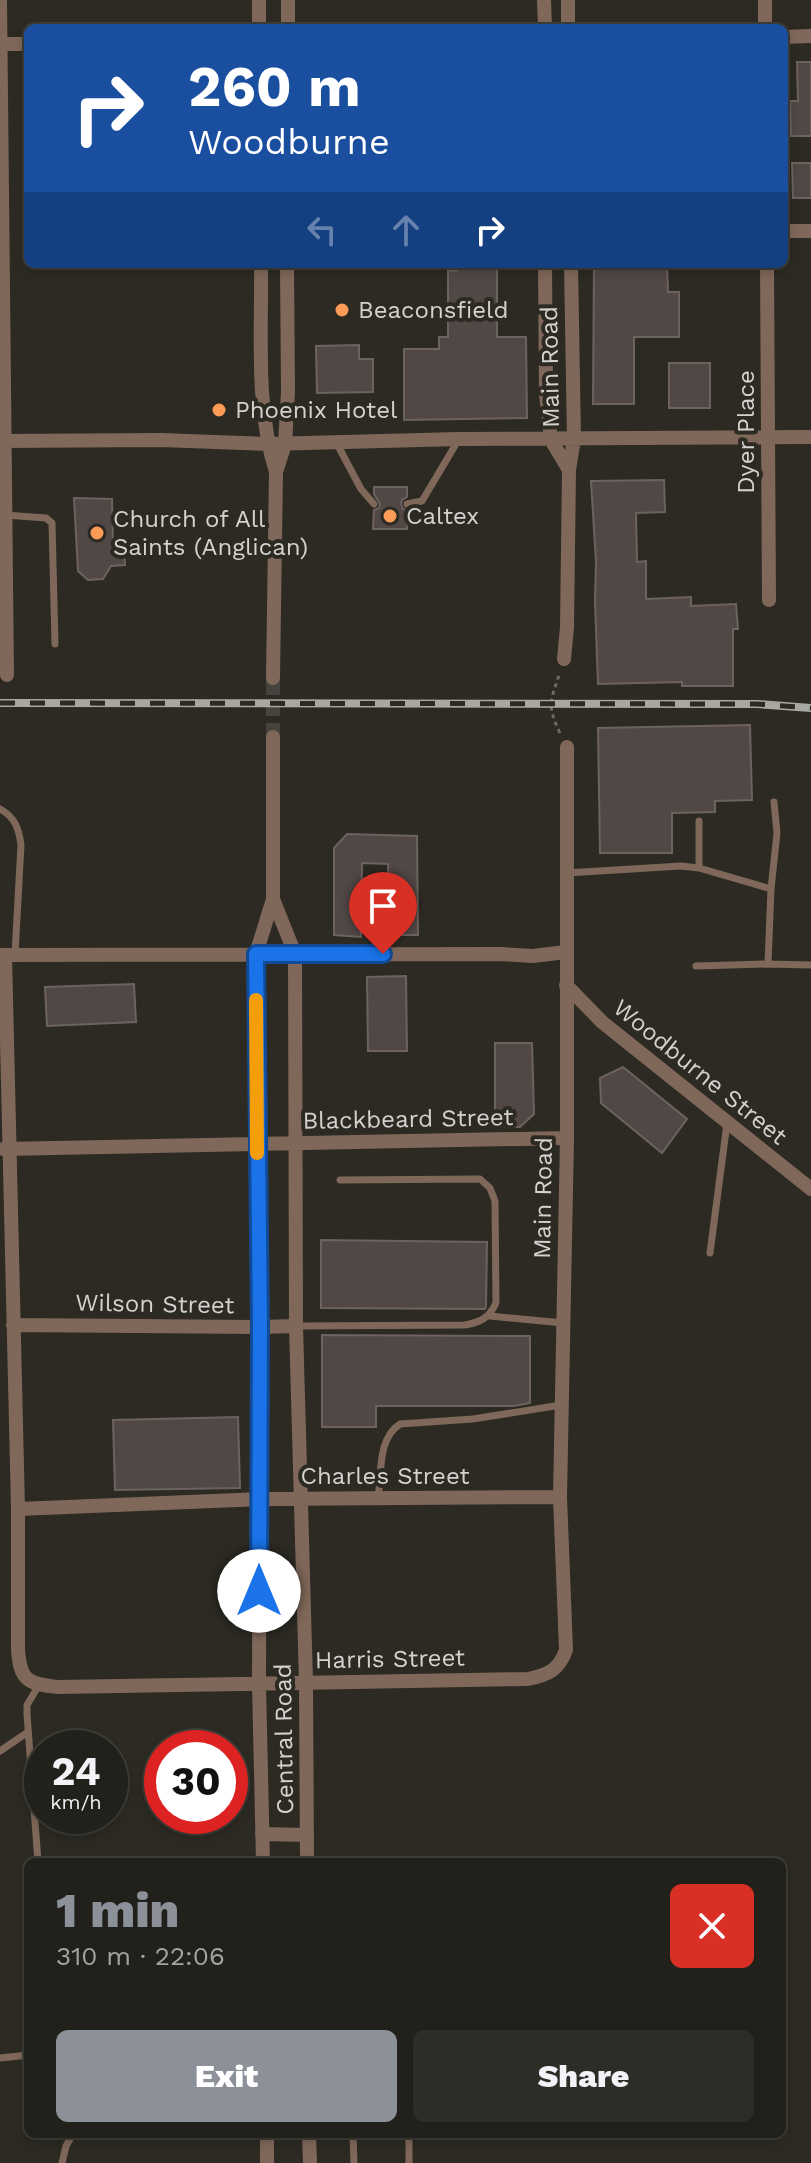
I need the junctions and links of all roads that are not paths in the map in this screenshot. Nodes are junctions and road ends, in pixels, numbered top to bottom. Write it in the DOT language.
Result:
graph roads {
  1 [pos="0,0"];
  2 [pos="259,0"];
  3 [pos="288,0"];
  4 [pos="544,0"];
  5 [pos="568,0"];
  6 [pos="765,0"];
  7 [pos="259,24"];
  8 [pos="288,24"];
  9 [pos="545,24"];
  10 [pos="568,24"];
  11 [pos="765,24"];
  12 [pos="811,36"];
  13 [pos="788,37"];
  14 [pos="1,44"];
  15 [pos="24,44"];
  16 [pos="788,231"];
  17 [pos="811,231"];
  18 [pos="2,239"];
  19 [pos="261,268"];
  20 [pos="287,268"];
  21 [pos="545,268"];
  22 [pos="571,268"];
  23 [pos="767,268"];
  24 [pos="811,437"];
  25 [pos="768,438"];
  26 [pos="459,439"];
  27 [pos="574,439"];
  28 [pos="551,440"];
  29 [pos="2,441"];
  30 [pos="336,442"];
  31 [pos="267,444"];
  32 [pos="285,444"];
  33 [pos="569,470"];
  34 [pos="276,472"];
  35 [pos="374,504"];
  36 [pos="407,504"];
  37 [pos="5,515"];
  38 [pos="769,600"];
  39 [pos="55,644"];
  40 [pos="564,659"];
  41 [pos="7,675"];
  42 [pos="273,678"];
  43 [pos="273,737"];
  44 [pos="567,747"];
  45 [pos="774,802"];
  46 [pos="0,809"];
  47 [pos="699,821"];
  48 [pos="699,868"];
  49 [pos="566,873"];
  50 [pos="771,889"];
  51 [pos="273,899"];
  52 [pos="566,952"];
  53 [pos="256,954"];
  54 [pos="295,954"];
  55 [pos="7,955"];
  56 [pos="768,964"];
  57 [pos="811,965"];
  58 [pos="696,966"];
  59 [pos="566,985"];
  60 [pos="727,1121"];
  61 [pos="567,1138"];
  62 [pos="257,1144"];
  63 [pos="296,1144"];
  64 [pos="5,1148"];
  65 [pos="340,1180"];
  66 [pos="811,1189"];
  67 [pos="710,1253"];
  68 [pos="490,1316"];
  69 [pos="563,1323"];
  70 [pos="13,1325"];
  71 [pos="296,1326"];
  72 [pos="260,1327"];
  73 [pos="561,1405"];
  74 [pos="560,1497"];
  75 [pos="300,1498"];
  76 [pos="378,1498"];
  77 [pos="260,1499"];
  78 [pos="18,1509"];
  79 [pos="566,1650"];
  80 [pos="306,1682"];
  81 [pos="259,1684"];
  82 [pos="39,1685"];
  83 [pos="28,1730"];
  84 [pos="24,1735"];
  85 [pos="0,1751"];
  86 [pos="36,1834"];
  87 [pos="262,1834"];
  88 [pos="307,1835"];
  89 [pos="38,1858"];
  90 [pos="263,1858"];
  91 [pos="307,1858"];
  92 [pos="24,2055"];
  93 [pos="0,2058"];
  94 [pos="71,2138"];
  95 [pos="267,2138"];
  96 [pos="309,2138"];
  97 [pos="353,2138"];
  98 [pos="409,2138"];
  99 [pos="62,2163"];
  100 [pos="267,2163"];
  101 [pos="310,2163"];
  102 [pos="354,2163"];
  103 [pos="409,2163"];
  1 -- 14 [label="street"];
  2 -- 7 [label="street"];
  3 -- 8 [label="street"];
  4 -- 9 [label="street"];
  5 -- 10 [label="street"];
  6 -- 11 [label="street"];
  12 -- 13 [label="street"];
  14 -- 15 [label="street"];
  14 -- 18 [label="street"];
  16 -- 17 [label="street"];
  18 -- 29 [label="street"];
  19 -- 31 [label="street"];
  20 -- 32 [label="street"];
  21 -- 28 [label="street, Main Road"];
  22 -- 27 [label="street, Main Road"];
  23 -- 25 [label="street, Dyer Place"];
  24 -- 25 [label="street"];
  25 -- 27 [label="street"];
  25 -- 38 [label="street, Dyer Place"];
  26 -- 28 [label="street"];
  26 -- 30 [label="street"];
  26 -- 36 [label="lane"];
  27 -- 28 [label="street"];
  27 -- 33 [label="street, Main Road"];
  28 -- 33 [label="street, Main Road"];
  29 -- 31 [label="street"];
  29 -- 37 [label="street"];
  30 -- 32 [label="street"];
  30 -- 35 [label="lane"];
  31 -- 32 [label="street"];
  31 -- 34 [label="street"];
  32 -- 34 [label="street"];
  33 -- 40 [label="street, Main Road"];
  34 -- 42 [label="street"];
  37 -- 39 [label="lane"];
  37 -- 41 [label="street"];
  43 -- 51 [label="street, Central Road"];
  44 -- 49 [label="street, Main Road"];
  45 -- 50 [label="lane"];
  46 -- 55 [label="lane"];
  47 -- 48 [label="lane"];
  48 -- 49 [label="lane"];
  48 -- 50 [label="lane"];
  49 -- 52 [label="street, Main Road"];
  50 -- 56 [label="lane"];
  51 -- 53 [label="street, Central Road"];
  51 -- 54 [label="street, Central Road"];
  52 -- 54 [label="street"];
  52 -- 59 [label="street, Main Road"];
  53 -- 54 [label="street"];
  53 -- 55 [label="street"];
  53 -- 62 [label="street, Central Road"];
  54 -- 63 [label="street, Central Road"];
  55 -- 64 [label="street"];
  56 -- 57 [label="lane"];
  56 -- 58 [label="lane"];
  59 -- 60 [label="street, Woodburne Street"];
  59 -- 61 [label="street, Main Road"];
  60 -- 66 [label="street, Woodburne Street"];
  60 -- 67 [label="lane"];
  61 -- 63 [label="street, Blackbeard Street"];
  61 -- 69 [label="street, Main Road"];
  62 -- 63 [label="street, Blackbeard Street"];
  62 -- 64 [label="street, Blackbeard Street"];
  62 -- 72 [label="street, Central Road"];
  63 -- 71 [label="street, Central Road"];
  64 -- 70 [label="street"];
  65 -- 68 [label="lane"];
  68 -- 69 [label="lane"];
  68 -- 71 [label="lane"];
  69 -- 73 [label="street, Main Road"];
  70 -- 72 [label="street, Wilson Street"];
  70 -- 78 [label="street"];
  71 -- 72 [label="street, Wilson Street"];
  71 -- 75 [label="street, Central Road"];
  72 -- 77 [label="street, Central Road"];
  73 -- 74 [label="street, Main Road"];
  73 -- 76 [label="lane"];
  74 -- 76 [label="street, Charles Street"];
  74 -- 79 [label="street, Main Road"];
  75 -- 76 [label="street, Charles Street"];
  75 -- 77 [label="street, Charles Street"];
  75 -- 80 [label="street, Central Road"];
  77 -- 78 [label="street, Charles Street"];
  77 -- 81 [label="street, Central Road"];
  78 -- 82 [label="street"];
  79 -- 80 [label="street, Harris Street"];
  80 -- 81 [label="street, Harris Street"];
  80 -- 88 [label="street, Central Road"];
  81 -- 82 [label="street, Harris Street"];
  81 -- 87 [label="street, Central Road"];
  82 -- 83 [label="lane"];
  84 -- 85 [label="lane"];
  86 -- 89 [label="lane"];
  87 -- 88 [label="street"];
  87 -- 90 [label="street, Central Road"];
  88 -- 91 [label="street, Central Road"];
  92 -- 93 [label="lane"];
  94 -- 99 [label="lane"];
  95 -- 100 [label="street"];
  96 -- 101 [label="street"];
  97 -- 102 [label="lane"];
  98 -- 103 [label="lane"];
}
